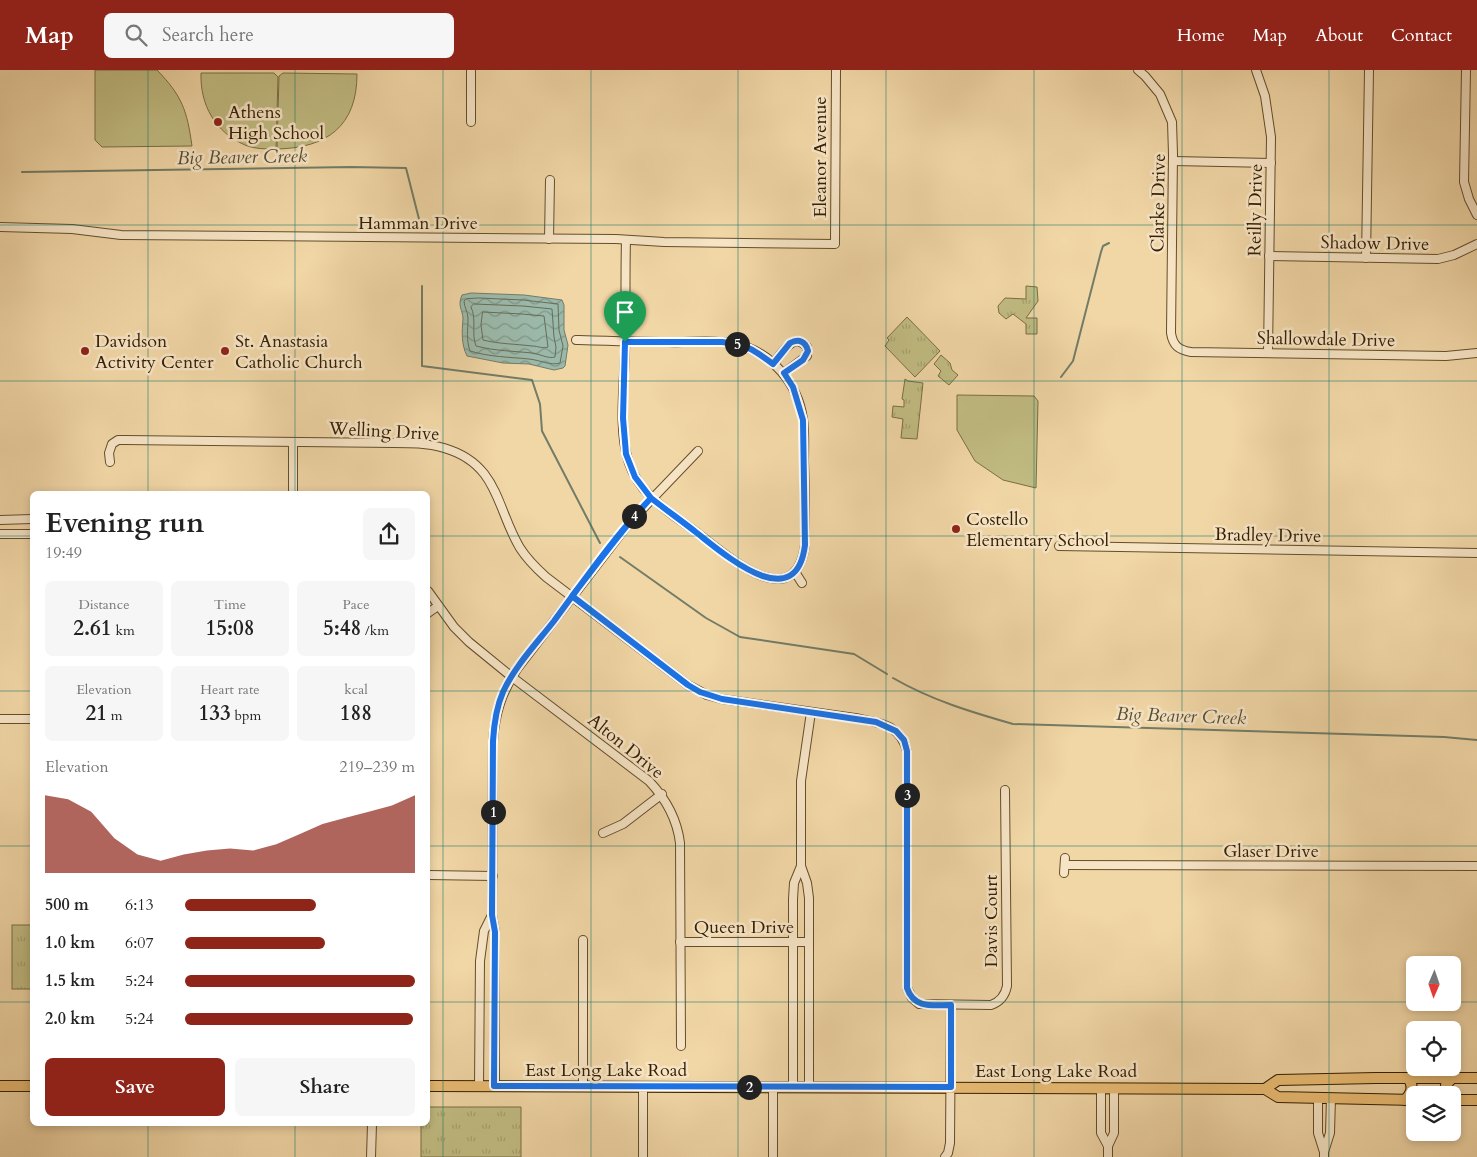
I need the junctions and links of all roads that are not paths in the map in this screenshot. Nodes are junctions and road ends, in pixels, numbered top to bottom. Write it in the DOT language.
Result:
graph roads {
  1 [pos="471,70"];
  2 [pos="836,70"];
  3 [pos="1138,70"];
  4 [pos="1256,70"];
  5 [pos="1369,70"];
  6 [pos="1466,70"];
  7 [pos="471,122"];
  8 [pos="1173,161"];
  9 [pos="1270,163"];
  10 [pos="550,180"];
  11 [pos="1477,215"];
  12 [pos="0,228"];
  13 [pos="549,239"];
  14 [pos="626,240"];
  15 [pos="835,244"];
  16 [pos="1477,244"];
  17 [pos="1270,256"];
  18 [pos="1366,258"];
  19 [pos="576,340"];
  20 [pos="625,342"];
  21 [pos="1175,346"];
  22 [pos="1268,353"];
  23 [pos="1477,353"];
  24 [pos="773,364"];
  25 [pos="784,373"];
  26 [pos="293,442"];
  27 [pos="698,450"];
  28 [pos="110,462"];
  29 [pos="293,491"];
  30 [pos="651,498"];
  31 [pos="0,520"];
  32 [pos="30,520"];
  33 [pos="0,534"];
  34 [pos="30,534"];
  35 [pos="1059,546"];
  36 [pos="1477,553"];
  37 [pos="794,572"];
  38 [pos="802,584"];
  39 [pos="430,594"];
  40 [pos="572,596"];
  41 [pos="438,606"];
  42 [pos="430,612"];
  43 [pos="512,677"];
  44 [pos="811,712"];
  45 [pos="0,719"];
  46 [pos="30,719"];
  47 [pos="904,740"];
  48 [pos="1005,790"];
  49 [pos="662,794"];
  50 [pos="603,833"];
  51 [pos="1065,865"];
  52 [pos="801,866"];
  53 [pos="1477,866"];
  54 [pos="430,876"];
  55 [pos="493,876"];
  56 [pos="492,915"];
  57 [pos="583,940"];
  58 [pos="793,941"];
  59 [pos="680,942"];
  60 [pos="808,942"];
  61 [pos="479,1004"];
  62 [pos="495,1004"];
  63 [pos="793,1004"];
  64 [pos="809,1005"];
  65 [pos="951,1005"];
  66 [pos="681,1046"];
  67 [pos="1408,1078"];
  68 [pos="1452,1078"];
  69 [pos="1477,1078"];
  70 [pos="1302,1080"];
  71 [pos="0,1086"];
  72 [pos="30,1086"];
  73 [pos="430,1086"];
  74 [pos="479,1086"];
  75 [pos="494,1086"];
  76 [pos="1412,1086"];
  77 [pos="1446,1086"];
  78 [pos="583,1087"];
  79 [pos="643,1087"];
  80 [pos="773,1087"];
  81 [pos="793,1087"];
  82 [pos="809,1087"];
  83 [pos="951,1087"];
  84 [pos="1101,1088"];
  85 [pos="1114,1088"];
  86 [pos="1265,1088"];
  87 [pos="1299,1097"];
  88 [pos="1318,1098"];
  89 [pos="1331,1098"];
  90 [pos="1406,1100"];
  91 [pos="1461,1100"];
  92 [pos="1477,1100"];
  93 [pos="372,1126"];
  94 [pos="1108,1146"];
  95 [pos="1324,1154"];
  96 [pos="372,1157"];
  97 [pos="643,1157"];
  98 [pos="773,1157"];
  99 [pos="945,1157"];
  100 [pos="1108,1157"];
  1 -- 7 [label="street"];
  2 -- 15 [label="street, Eleanor Avenue"];
  3 -- 8 [label="street, Clarke Drive"];
  4 -- 9 [label="street, Reilly Drive"];
  5 -- 18 [label="street"];
  6 -- 11 [label="street"];
  8 -- 9 [label="street"];
  8 -- 21 [label="street, Clarke Drive"];
  9 -- 17 [label="street, Reilly Drive"];
  10 -- 13 [label="street"];
  12 -- 13 [label="street, Hamman Drive"];
  13 -- 14 [label="street, Hamman Drive"];
  14 -- 15 [label="street, Hamman Drive"];
  14 -- 20 [label="street"];
  16 -- 18 [label="street, Shadow Drive"];
  17 -- 18 [label="street, Shadow Drive"];
  17 -- 22 [label="street, Reilly Drive"];
  19 -- 20 [label="street"];
  20 -- 24 [label="street"];
  20 -- 30 [label="street"];
  21 -- 22 [label="street, Shallowdale Drive"];
  22 -- 23 [label="street, Shallowdale Drive"];
  24 -- 25 [label="street"];
  24 -- 25 [label="street"];
  25 -- 37 [label="street"];
  26 -- 28 [label="street, Welling Drive"];
  26 -- 29 [label="street"];
  26 -- 40 [label="street, Welling Drive"];
  27 -- 30 [label="street"];
  30 -- 37 [label="street"];
  30 -- 40 [label="street"];
  31 -- 32 [label="street"];
  33 -- 34 [label="street"];
  35 -- 36 [label="street, Bradley Drive"];
  37 -- 38 [label="street"];
  39 -- 41 [label="street, Alton Drive"];
  40 -- 43 [label="street"];
  40 -- 44 [label="street, Welling Drive"];
  41 -- 42 [label="street"];
  41 -- 43 [label="street, Alton Drive"];
  43 -- 49 [label="street, Alton Drive"];
  43 -- 55 [label="street"];
  44 -- 47 [label="street, Welling Drive"];
  44 -- 52 [label="street"];
  45 -- 46 [label="street"];
  47 -- 65 [label="street, Davis Court"];
  48 -- 65 [label="street, Davis Court"];
  49 -- 50 [label="street"];
  49 -- 59 [label="street, Alton Drive"];
  51 -- 53 [label="street, Glaser Drive"];
  52 -- 58 [label="street"];
  52 -- 60 [label="street"];
  54 -- 55 [label="street"];
  55 -- 56 [label="street"];
  56 -- 61 [label="street"];
  56 -- 62 [label="street"];
  57 -- 78 [label="street"];
  58 -- 59 [label="street, Queen Drive"];
  58 -- 60 [label="street, Queen Drive"];
  58 -- 63 [label="street"];
  59 -- 66 [label="street, Alton Drive"];
  60 -- 64 [label="street"];
  61 -- 62 [label="street"];
  61 -- 74 [label="street"];
  62 -- 75 [label="street"];
  63 -- 64 [label="street"];
  63 -- 81 [label="street"];
  64 -- 82 [label="street"];
  65 -- 83 [label="street"];
  67 -- 68 [label="main road, East Long Lake Road"];
  67 -- 70 [label="main road, East Long Lake Road"];
  67 -- 76 [label="main road"];
  68 -- 69 [label="main road, East Long Lake Road"];
  68 -- 77 [label="main road"];
  70 -- 86 [label="main road, East Long Lake Road"];
  70 -- 87 [label="main road"];
  71 -- 72 [label="main road"];
  73 -- 74 [label="main road, East Long Lake Road"];
  74 -- 75 [label="main road, East Long Lake Road"];
  75 -- 78 [label="main road, East Long Lake Road"];
  78 -- 79 [label="main road, East Long Lake Road"];
  79 -- 80 [label="main road, East Long Lake Road"];
  79 -- 97 [label="street"];
  80 -- 81 [label="main road, East Long Lake Road"];
  80 -- 98 [label="street"];
  81 -- 82 [label="main road, East Long Lake Road"];
  82 -- 83 [label="main road, East Long Lake Road"];
  83 -- 84 [label="main road, East Long Lake Road"];
  83 -- 99 [label="street"];
  84 -- 85 [label="main road, East Long Lake Road"];
  84 -- 94 [label="street"];
  85 -- 86 [label="main road, East Long Lake Road"];
  85 -- 94 [label="street"];
  86 -- 87 [label="main road, East Long Lake Road"];
  87 -- 88 [label="main road, East Long Lake Road"];
  88 -- 89 [label="main road, East Long Lake Road"];
  88 -- 95 [label="street"];
  89 -- 90 [label="main road, East Long Lake Road"];
  89 -- 95 [label="street"];
  91 -- 92 [label="main road"];
  93 -- 96 [label="street"];
  94 -- 100 [label="street"];
}
